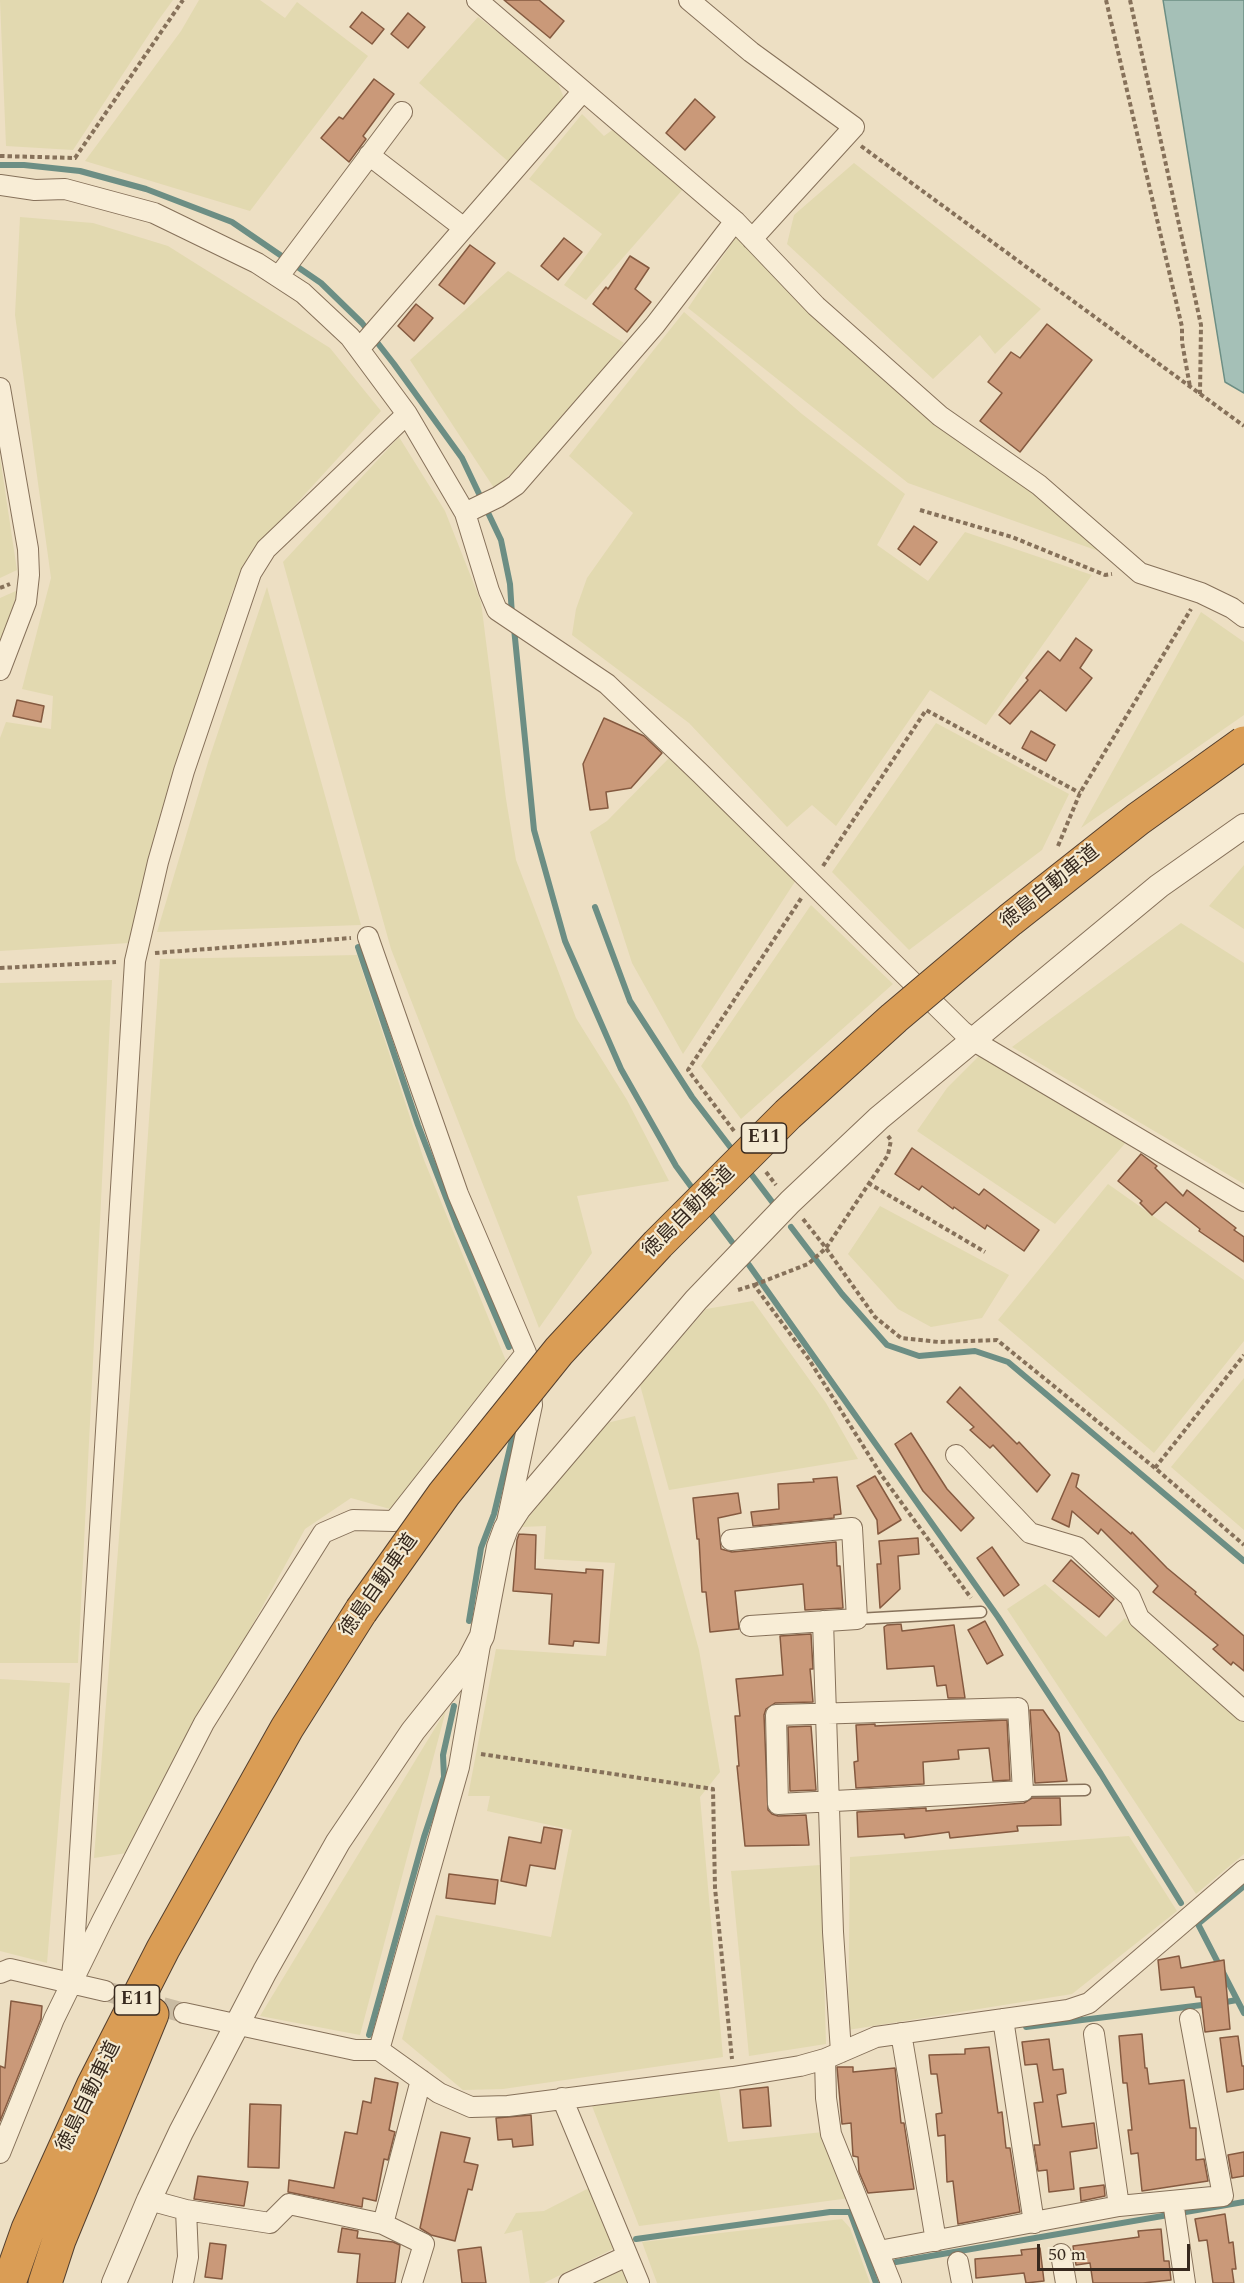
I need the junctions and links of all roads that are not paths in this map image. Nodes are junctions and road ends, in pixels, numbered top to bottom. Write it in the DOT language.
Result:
graph roads {
  1 [pos="477,0"];
  2 [pos="689,0"];
  3 [pos="584,91"];
  4 [pos="402,112"];
  5 [pos="369,155"];
  6 [pos="0,185"];
  7 [pos="735,221"];
  8 [pos="464,228"];
  9 [pos="752,239"];
  10 [pos="279,276"];
  11 [pos="359,349"];
  12 [pos="0,388"];
  13 [pos="407,414"];
  14 [pos="471,509"];
  15 [pos="1244,617"];
  16 [pos="0,670"];
  17 [pos="1244,743"];
  18 [pos="1244,826"];
  19 [pos="368,937"];
  20 [pos="973,1039"];
  21 [pos="1244,1201"];
  22 [pos="526,1353"];
  23 [pos="956,1455"];
  24 [pos="506,1528"];
  25 [pos="731,1540"];
  26 [pos="981,1612"];
  27 [pos="857,1618"];
  28 [pos="823,1621"];
  29 [pos="750,1626"];
  30 [pos="482,1636"];
  31 [pos="1244,1711"];
  32 [pos="826,1713"];
  33 [pos="287,1728"];
  34 [pos="1085,1790"];
  35 [pos="1023,1791"];
  36 [pos="829,1801"];
  37 [pos="1244,1870"];
  38 [pos="3,1970"];
  39 [pos="72,1982"];
  40 [pos="105,1991"];
  41 [pos="184,2013"];
  42 [pos="1003,2019"];
  43 [pos="1190,2019"];
  44 [pos="237,2024"];
  45 [pos="901,2033"];
  46 [pos="1094,2034"];
  47 [pos="379,2050"];
  48 [pos="833,2055"];
  49 [pos="421,2080"];
  50 [pos="562,2098"];
  51 [pos="0,2152"];
  52 [pos="149,2200"];
  53 [pos="1173,2201"];
  54 [pos="1119,2206"];
  55 [pos="186,2210"];
  56 [pos="1034,2223"];
  57 [pos="383,2224"];
  58 [pos="936,2241"];
  59 [pos="879,2251"];
  60 [pos="1061,2254"];
  61 [pos="627,2256"];
  62 [pos="958,2262"];
  63 [pos="9,2283"];
  64 [pos="45,2283"];
  65 [pos="114,2283"];
  66 [pos="183,2283"];
  67 [pos="412,2283"];
  68 [pos="569,2283"];
  69 [pos="639,2283"];
  70 [pos="891,2283"];
  71 [pos="962,2283"];
  72 [pos="1066,2283"];
  73 [pos="1185,2283"];
  1 -- 3 [label="street"];
  2 -- 9 [label="street"];
  3 -- 7 [label="street"];
  3 -- 8 [label="street"];
  4 -- 5 [label="street"];
  5 -- 8 [label="street"];
  5 -- 10 [label="street"];
  6 -- 10 [label="street"];
  7 -- 9 [label="street"];
  7 -- 14 [label="street"];
  8 -- 11 [label="street"];
  9 -- 15 [label="street"];
  10 -- 11 [label="street"];
  11 -- 13 [label="street"];
  12 -- 16 [label="street"];
  13 -- 14 [label="street"];
  13 -- 39 [label="street"];
  14 -- 20 [label="street"];
  17 -- 33 [label="highway, 徳島自動車道 / E11, bridge"];
  18 -- 20 [label="street"];
  19 -- 22 [label="street"];
  20 -- 21 [label="street"];
  20 -- 24 [label="street"];
  22 -- 24 [label="street"];
  22 -- 39 [label="street"];
  23 -- 31 [label="street"];
  24 -- 30 [label="street"];
  25 -- 27 [label="street"];
  26 -- 27 [label="lane"];
  27 -- 28 [label="street"];
  28 -- 29 [label="street"];
  28 -- 32 [label="street"];
  30 -- 44 [label="street"];
  30 -- 47 [label="street"];
  32 -- 35 [label="street"];
  32 -- 36 [label="street"];
  32 -- 36 [label="street"];
  33 -- 63 [label="highway, 徳島自動車道 / E11"];
  33 -- 64 [label="highway, 徳島自動車道 / E11"];
  34 -- 35 [label="lane"];
  35 -- 36 [label="street"];
  36 -- 48 [label="street"];
  37 -- 42 [label="street"];
  38 -- 39 [label="street"];
  39 -- 40 [label="street"];
  39 -- 51 [label="street"];
  41 -- 44 [label="street"];
  42 -- 45 [label="street"];
  42 -- 56 [label="street"];
  43 -- 53 [label="street"];
  44 -- 47 [label="street"];
  44 -- 52 [label="street"];
  45 -- 48 [label="street"];
  45 -- 58 [label="street"];
  46 -- 54 [label="street"];
  47 -- 49 [label="street"];
  48 -- 50 [label="street"];
  48 -- 59 [label="street"];
  49 -- 50 [label="street"];
  49 -- 57 [label="street"];
  50 -- 61 [label="street"];
  52 -- 55 [label="street"];
  52 -- 65 [label="street"];
  53 -- 54 [label="street"];
  53 -- 73 [label="street"];
  54 -- 56 [label="street"];
  55 -- 57 [label="street"];
  55 -- 66 [label="street"];
  56 -- 58 [label="street"];
  57 -- 67 [label="street"];
  58 -- 59 [label="street"];
  59 -- 70 [label="street"];
  60 -- 72 [label="street"];
  61 -- 68 [label="street"];
  61 -- 69 [label="street"];
  62 -- 71 [label="street"];
}
